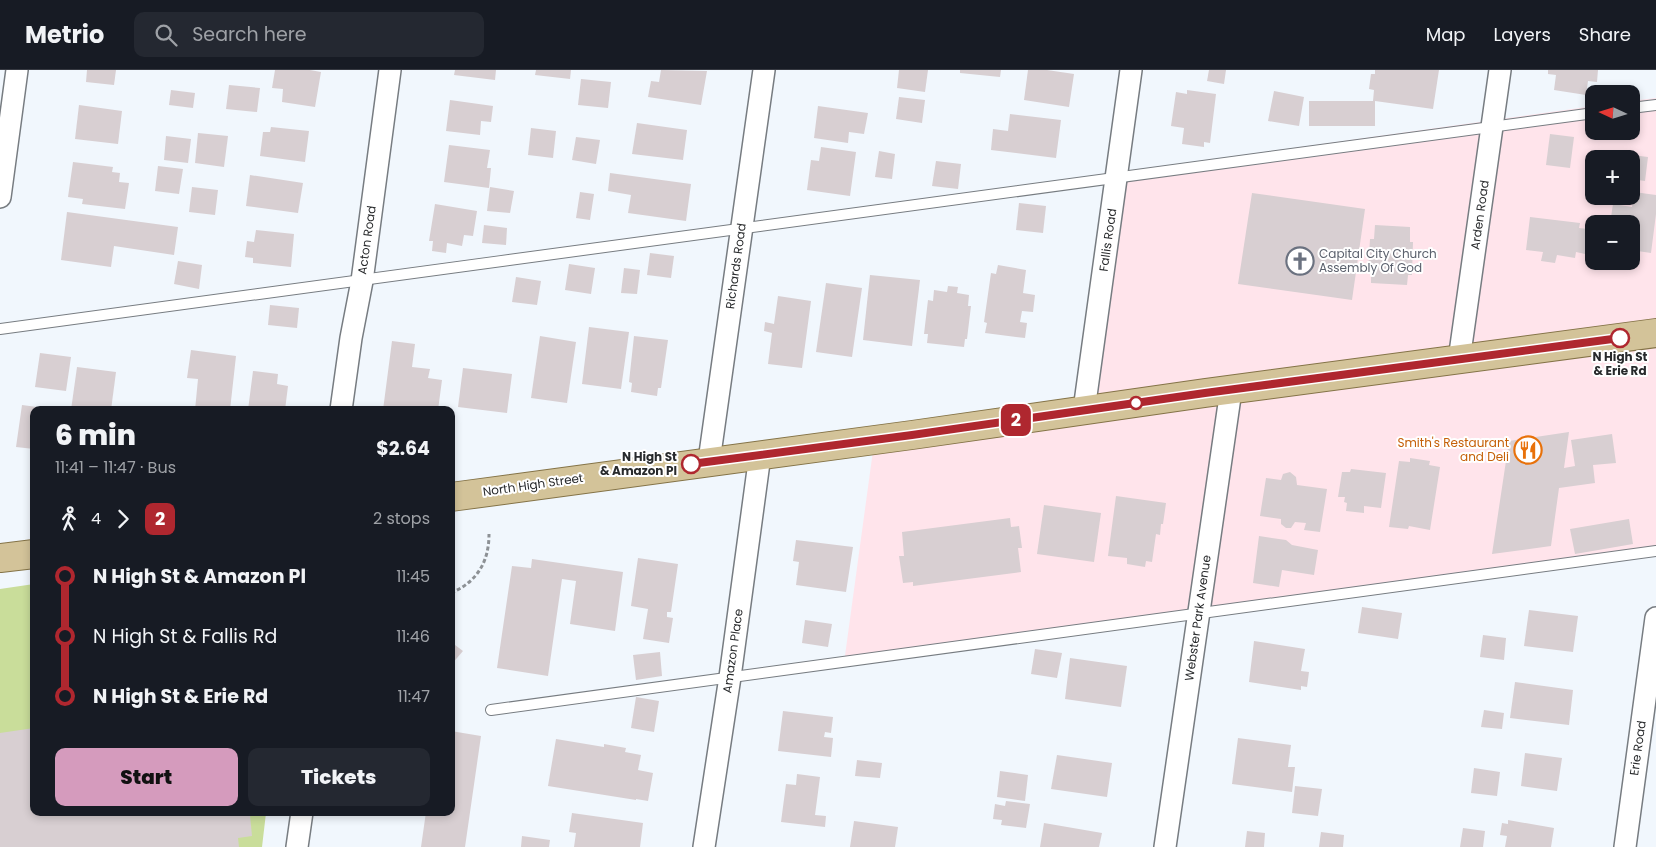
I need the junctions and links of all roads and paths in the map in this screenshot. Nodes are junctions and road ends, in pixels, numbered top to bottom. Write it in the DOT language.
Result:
graph roads {
  1 [pos="17,70"];
  2 [pos="390,70"];
  3 [pos="764,70"];
  4 [pos="1131,70"];
  5 [pos="1500,70"];
  6 [pos="1656,105"];
  7 [pos="1640,107"];
  8 [pos="1585,114"];
  9 [pos="1492,127"];
  10 [pos="1116,178"];
  11 [pos="0,197"];
  12 [pos="742,229"];
  13 [pos="362,281"];
  14 [pos="0,329"];
  15 [pos="1656,333"];
  16 [pos="1459,360"];
  17 [pos="1231,390"];
  18 [pos="342,406"];
  19 [pos="1084,410"];
  20 [pos="760,455"];
  21 [pos="709,461"];
  22 [pos="455,496"];
  23 [pos="489,534"];
  24 [pos="1656,550"];
  25 [pos="30,554"];
  26 [pos="0,558"];
  27 [pos="455,591"];
  28 [pos="1199,613"];
  29 [pos="1656,618"];
  30 [pos="730,677"];
  31 [pos="491,710"];
  32 [pos="302,816"];
  33 [pos="298,847"];
  34 [pos="704,847"];
  35 [pos="1165,847"];
  36 [pos="1625,847"];
  1 -- 11 [label="street"];
  2 -- 13 [label="street, Acton Road"];
  3 -- 12 [label="street, Richards Road"];
  4 -- 10 [label="street, Fallis Road"];
  5 -- 9 [label="street, Arden Road"];
  6 -- 7 [label="lane"];
  8 -- 9 [label="lane"];
  9 -- 10 [label="lane"];
  9 -- 16 [label="street, Arden Road"];
  10 -- 12 [label="lane"];
  10 -- 19 [label="street, Fallis Road"];
  12 -- 13 [label="lane"];
  12 -- 21 [label="street, Richards Road"];
  13 -- 14 [label="lane"];
  13 -- 18 [label="street, Acton Road"];
  15 -- 16 [label="main road, North High Street"];
  16 -- 17 [label="main road, North High Street"];
  17 -- 19 [label="main road, North High Street"];
  17 -- 28 [label="street, Webster Park Avenue"];
  19 -- 20 [label="main road, North High Street"];
  20 -- 21 [label="main road, North High Street"];
  20 -- 30 [label="street, Amazon Place"];
  21 -- 22 [label="main road, North High Street"];
  23 -- 27 [label="path"];
  24 -- 28 [label="lane"];
  25 -- 26 [label="main road"];
  28 -- 30 [label="lane"];
  28 -- 35 [label="street, Webster Park Avenue"];
  29 -- 36 [label="street, Erie Road"];
  30 -- 31 [label="lane"];
  30 -- 34 [label="street, Amazon Place"];
  32 -- 33 [label="street"];
}
